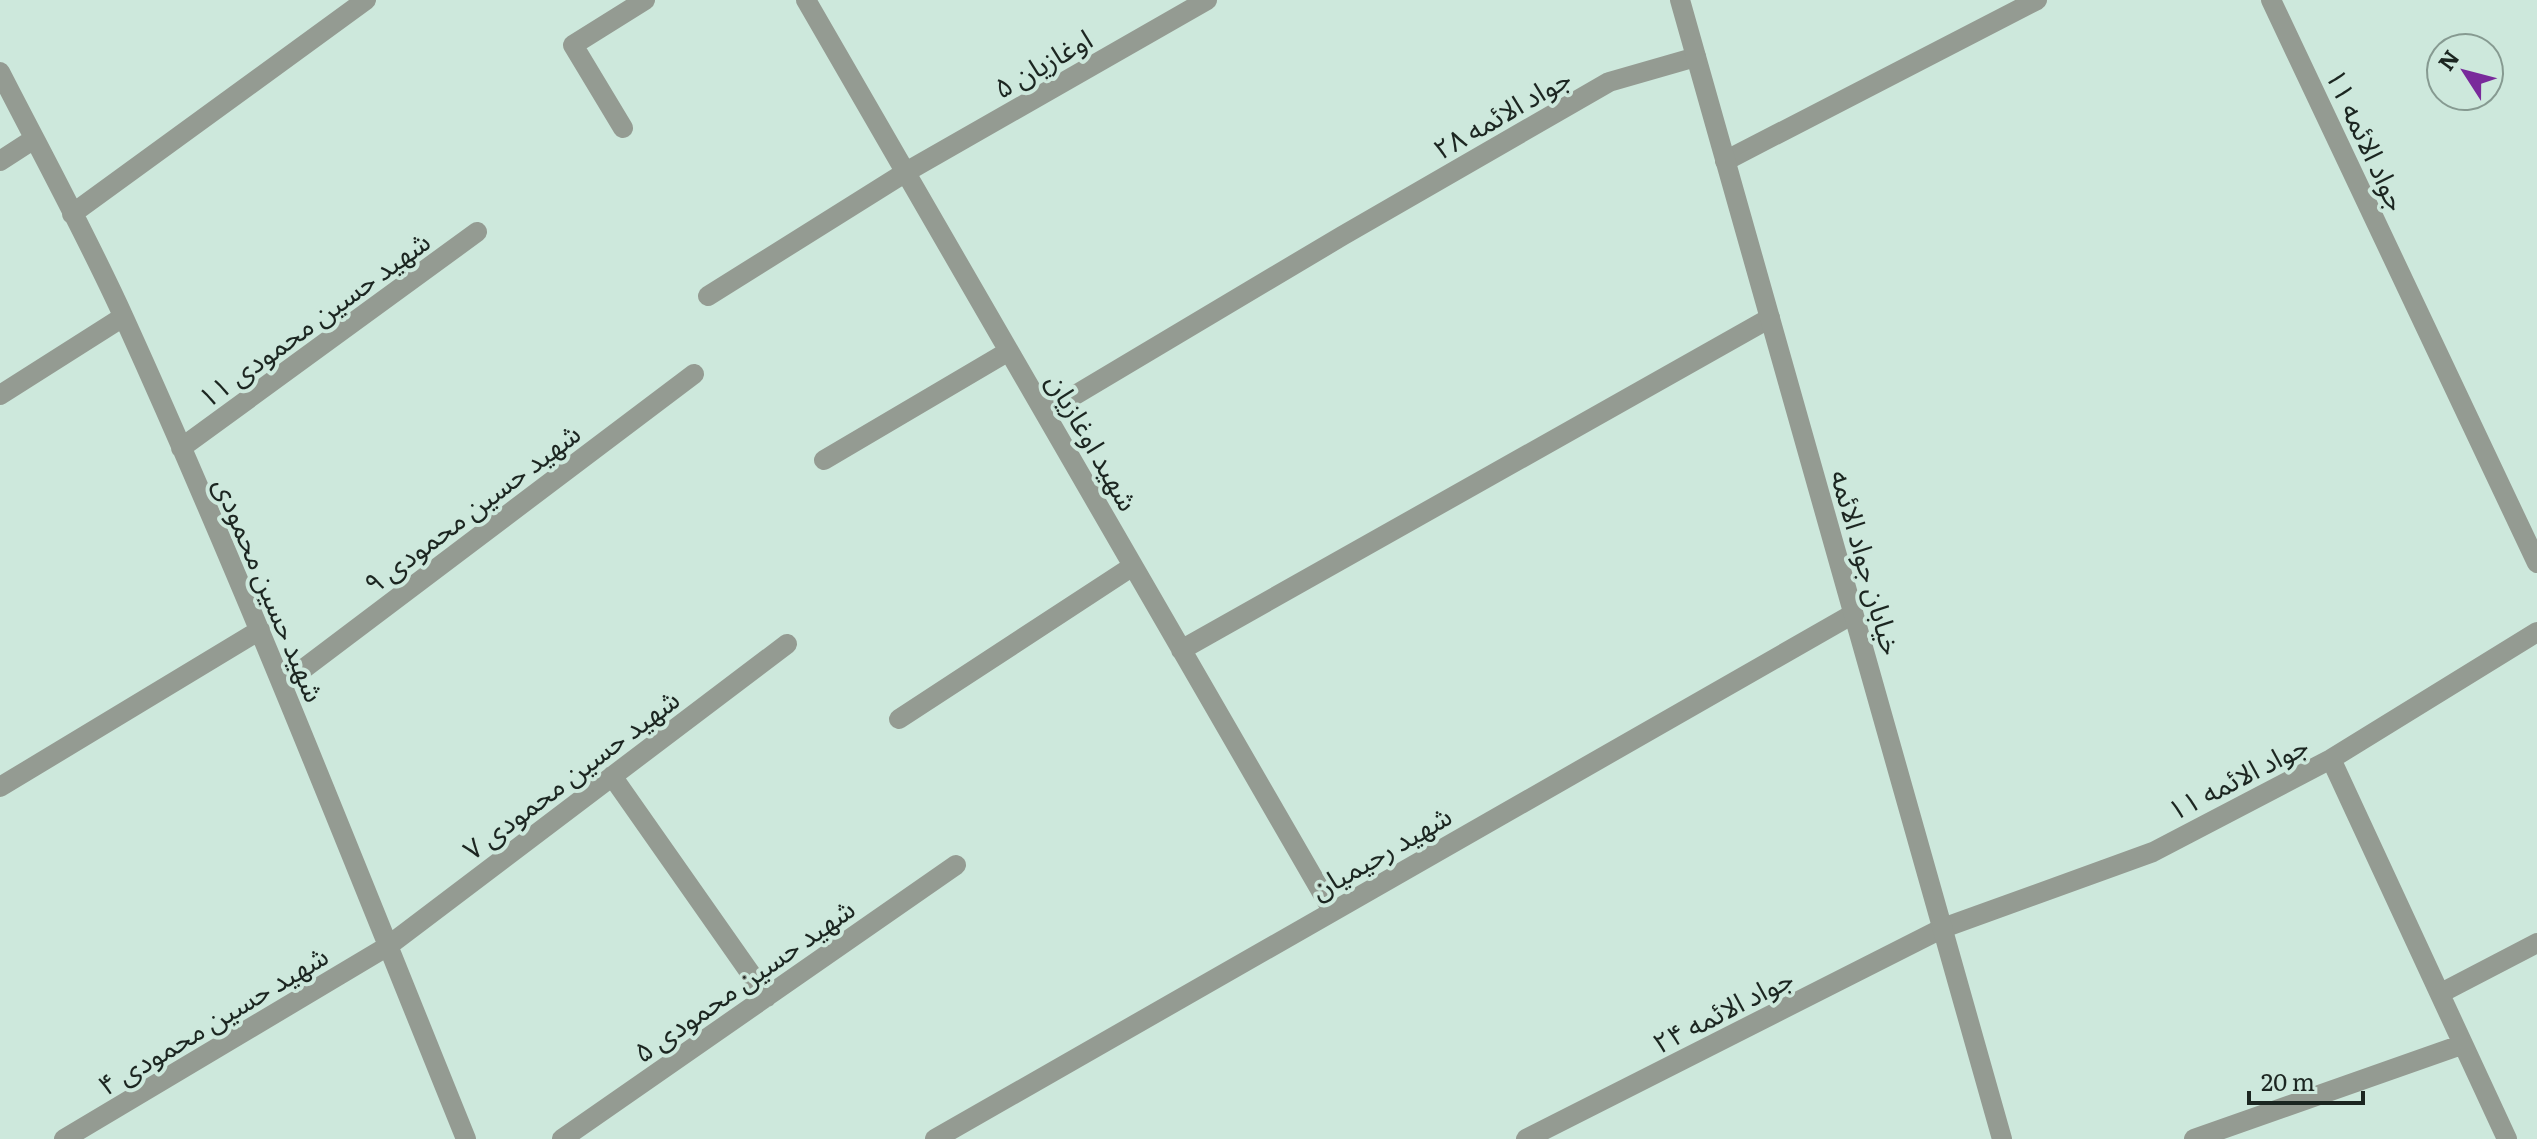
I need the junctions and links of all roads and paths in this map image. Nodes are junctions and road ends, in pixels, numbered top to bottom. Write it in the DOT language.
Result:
graph roads {
  1 [pos="366,0"];
  2 [pos="645,0"];
  3 [pos="806,0"];
  4 [pos="1207,0"];
  5 [pos="1680,0"];
  6 [pos="2037,0"];
  7 [pos="2271,0"];
  8 [pos="1696,57"];
  9 [pos="0,72"];
  10 [pos="623,128"];
  11 [pos="34,139"];
  12 [pos="0,161"];
  13 [pos="1725,161"];
  14 [pos="906,172"];
  15 [pos="72,214"];
  16 [pos="477,232"];
  17 [pos="708,296"];
  18 [pos="123,317"];
  19 [pos="1770,318"];
  20 [pos="1009,351"];
  21 [pos="694,374"];
  22 [pos="0,395"];
  23 [pos="1045,413"];
  24 [pos="181,448"];
  25 [pos="824,460"];
  26 [pos="2537,563"];
  27 [pos="1133,566"];
  28 [pos="1853,614"];
  29 [pos="260,630"];
  30 [pos="2537,632"];
  31 [pos="787,644"];
  32 [pos="1181,650"];
  33 [pos="282,685"];
  34 [pos="899,719"];
  35 [pos="2331,759"];
  36 [pos="612,776"];
  37 [pos="0,787"];
  38 [pos="956,865"];
  39 [pos="1332,910"];
  40 [pos="1943,928"];
  41 [pos="2537,943"];
  42 [pos="388,946"];
  43 [pos="2441,993"];
  44 [pos="767,997"];
  45 [pos="2461,1045"];
  46 [pos="64,1139"];
  47 [pos="466,1139"];
  48 [pos="562,1139"];
  49 [pos="935,1139"];
  50 [pos="1526,1139"];
  51 [pos="2002,1139"];
  52 [pos="2194,1139"];
  53 [pos="2507,1139"];
  1 -- 15 [label="street"];
  2 -- 10 [label="street"];
  3 -- 14 [label="street, شهید اوغازیان"];
  4 -- 14 [label="street, اوغازیان ۵"];
  5 -- 8 [label="street, خیابان جواد الائمه"];
  6 -- 13 [label="street"];
  7 -- 26 [label="street, جواد الائمه ۱۱"];
  8 -- 13 [label="street, خیابان جواد الائمه"];
  8 -- 23 [label="street, جواد الائمه ۲۸"];
  9 -- 11 [label="street, شهید حسین محمودی"];
  11 -- 12 [label="street"];
  11 -- 15 [label="street, شهید حسین محمودی"];
  13 -- 19 [label="street, خیابان جواد الائمه"];
  14 -- 17 [label="street, اوغازیان ۵"];
  14 -- 20 [label="street, شهید اوغازیان"];
  15 -- 18 [label="street, شهید حسین محمودی"];
  16 -- 24 [label="street, شهید حسین محمودی ۱۱"];
  18 -- 22 [label="street"];
  18 -- 24 [label="street, شهید حسین محمودی"];
  19 -- 28 [label="street, خیابان جواد الائمه"];
  19 -- 32 [label="street"];
  20 -- 23 [label="street, شهید اوغازیان"];
  20 -- 25 [label="street"];
  21 -- 33 [label="street, شهید حسین محمودی ۹"];
  23 -- 27 [label="street, شهید اوغازیان"];
  24 -- 29 [label="street, شهید حسین محمودی"];
  27 -- 32 [label="street, شهید اوغازیان"];
  27 -- 34 [label="street"];
  28 -- 39 [label="street, شهید رحیمیان"];
  28 -- 40 [label="street, خیابان جواد الائمه"];
  29 -- 33 [label="street, شهید حسین محمودی"];
  29 -- 37 [label="street"];
  30 -- 35 [label="street, جواد الائمه ۱۱"];
  31 -- 36 [label="street, شهید حسین محمودی ۷"];
  32 -- 39 [label="street, شهید اوغازیان"];
  33 -- 42 [label="street, شهید حسین محمودی"];
  35 -- 40 [label="street, جواد الائمه ۱۱"];
  35 -- 43 [label="street"];
  36 -- 42 [label="street, شهید حسین محمودی ۷"];
  36 -- 44 [label="street"];
  38 -- 44 [label="street, شهید حسین محمودی ۵"];
  39 -- 49 [label="street, شهید رحیمیان"];
  40 -- 50 [label="street, جواد الائمه ۲۴"];
  40 -- 51 [label="street, خیابان جواد الائمه"];
  41 -- 43 [label="street"];
  42 -- 46 [label="street, شهید حسین محمودی ۴"];
  42 -- 47 [label="street, شهید حسین محمودی"];
  43 -- 45 [label="street"];
  44 -- 48 [label="street, شهید حسین محمودی ۵"];
  45 -- 52 [label="street"];
  45 -- 53 [label="street"];
}
